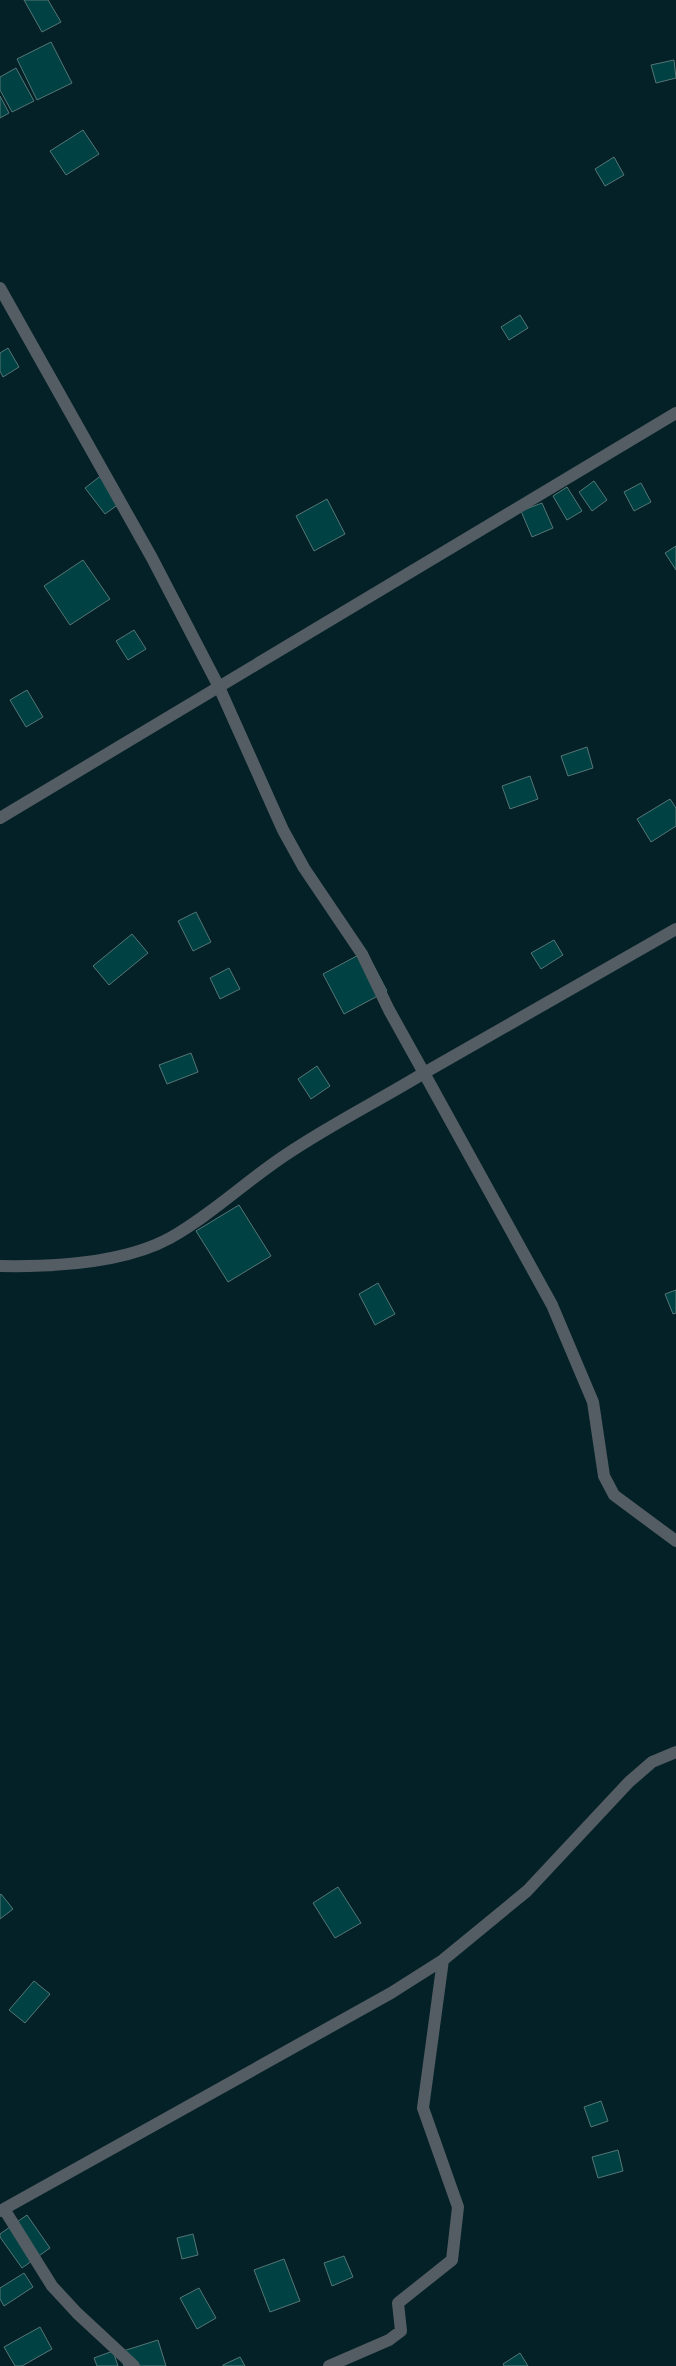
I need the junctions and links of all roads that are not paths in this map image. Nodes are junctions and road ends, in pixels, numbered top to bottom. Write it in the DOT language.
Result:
graph roads {
  1 [pos="0,288"];
  2 [pos="676,413"];
  3 [pos="219,687"];
  4 [pos="0,818"];
  5 [pos="676,929"];
  6 [pos="424,1073"];
  7 [pos="0,1266"];
  8 [pos="676,1542"];
  9 [pos="676,1752"];
  10 [pos="443,1960"];
  11 [pos="2,2210"];
  12 [pos="134,2366"];
  13 [pos="329,2366"];
  1 -- 3 [label="street"];
  2 -- 3 [label="street"];
  3 -- 4 [label="street"];
  3 -- 6 [label="street"];
  5 -- 6 [label="street"];
  6 -- 7 [label="street"];
  6 -- 8 [label="street"];
  9 -- 10 [label="street"];
  10 -- 11 [label="street"];
  10 -- 13 [label="street"];
  11 -- 12 [label="street"];
}
